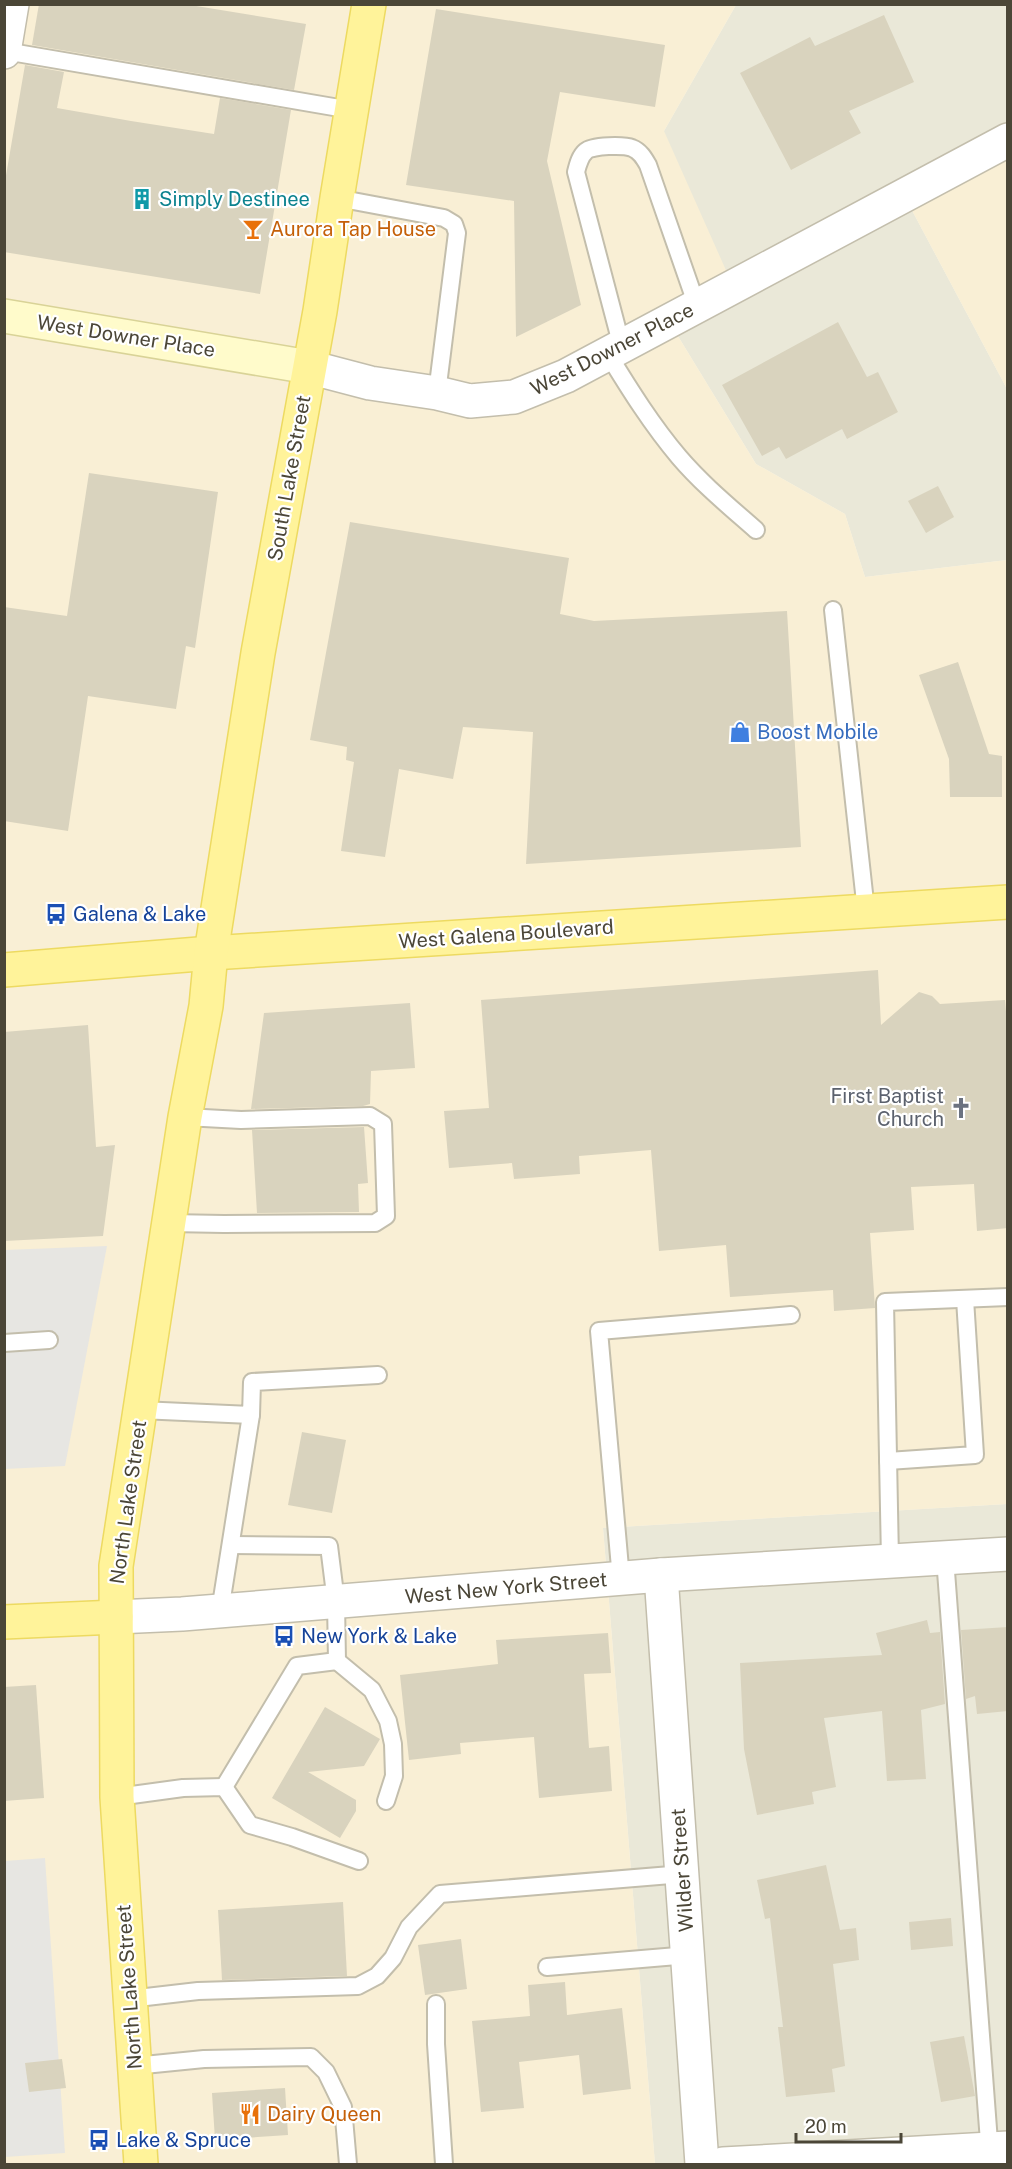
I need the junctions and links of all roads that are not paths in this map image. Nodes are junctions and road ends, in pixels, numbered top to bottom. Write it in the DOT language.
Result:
graph roads {
  1 [pos="12,4"];
  2 [pos="369,4"];
  3 [pos="5,51"];
  4 [pos="351,110"];
  5 [pos="1008,140"];
  6 [pos="337,198"];
  7 [pos="697,306"];
  8 [pos="4,316"];
  9 [pos="615,350"];
  10 [pos="309,367"];
  11 [pos="437,393"];
  12 [pos="756,530"];
  13 [pos="833,610"];
  14 [pos="1008,902"];
  15 [pos="866,911"];
  16 [pos="211,953"];
  17 [pos="4,970"];
  18 [pos="185,1117"];
  19 [pos="169,1222"];
  20 [pos="1008,1297"];
  21 [pos="965,1299"];
  22 [pos="791,1315"];
  23 [pos="50,1340"];
  24 [pos="4,1343"];
  25 [pos="378,1375"];
  26 [pos="140,1410"];
  27 [pos="251,1415"];
  28 [pos="888,1461"];
  29 [pos="231,1545"];
  30 [pos="1008,1554"];
  31 [pos="945,1558"];
  32 [pos="890,1560"];
  33 [pos="661,1575"];
  34 [pos="621,1579"];
  35 [pos="336,1602"];
  36 [pos="220,1611"];
  37 [pos="116,1617"];
  38 [pos="4,1622"];
  39 [pos="337,1661"];
  40 [pos="224,1787"];
  41 [pos="117,1797"];
  42 [pos="386,1801"];
  43 [pos="359,1861"];
  44 [pos="683,1874"];
  45 [pos="688,1955"];
  46 [pos="547,1967"];
  47 [pos="129,2000"];
  48 [pos="436,2004"];
  49 [pos="134,2066"];
  50 [pos="996,2154"];
  51 [pos="141,2164"];
  52 [pos="348,2164"];
  53 [pos="444,2164"];
  54 [pos="702,2164"];
  55 [pos="723,2164"];
  1 -- 3 [label="street"];
  2 -- 4 [label="main road, South Lake Street"];
  3 -- 4 [label="lane"];
  4 -- 6 [label="main road, South Lake Street"];
  5 -- 7 [label="street, West Downer Place"];
  6 -- 10 [label="main road, South Lake Street"];
  6 -- 11 [label="lane"];
  7 -- 9 [label="street, West Downer Place"];
  7 -- 9 [label="lane"];
  8 -- 10 [label="street, West Downer Place"];
  9 -- 11 [label="street, West Downer Place"];
  9 -- 12 [label="lane"];
  10 -- 11 [label="street, West Downer Place"];
  10 -- 16 [label="main road, South Lake Street"];
  13 -- 15 [label="lane"];
  14 -- 15 [label="main road, West Galena Boulevard"];
  15 -- 16 [label="main road, West Galena Boulevard"];
  16 -- 17 [label="main road, West Galena Boulevard"];
  16 -- 18 [label="main road, North Lake Street"];
  18 -- 19 [label="main road, North Lake Street"];
  18 -- 19 [label="lane"];
  19 -- 26 [label="main road, North Lake Street"];
  20 -- 21 [label="lane"];
  21 -- 28 [label="lane"];
  21 -- 28 [label="lane"];
  22 -- 34 [label="lane"];
  23 -- 24 [label="lane"];
  25 -- 27 [label="lane"];
  26 -- 27 [label="lane"];
  26 -- 37 [label="main road, North Lake Street"];
  27 -- 29 [label="lane"];
  28 -- 32 [label="lane"];
  29 -- 35 [label="lane"];
  29 -- 36 [label="lane"];
  30 -- 31 [label="street, West New York Street"];
  31 -- 32 [label="street, West New York Street"];
  31 -- 50 [label="lane"];
  32 -- 33 [label="street, West New York Street"];
  33 -- 34 [label="street, West New York Street"];
  33 -- 44 [label="street, Wilder Street"];
  34 -- 35 [label="street, West New York Street"];
  35 -- 36 [label="street, West New York Street"];
  35 -- 39 [label="lane"];
  36 -- 37 [label="street, West New York Street"];
  37 -- 38 [label="main road, West New York Street"];
  37 -- 41 [label="main road, North Lake Street"];
  39 -- 40 [label="lane"];
  39 -- 42 [label="lane"];
  40 -- 41 [label="lane"];
  40 -- 43 [label="lane"];
  41 -- 47 [label="main road, North Lake Street"];
  44 -- 45 [label="street, Wilder Street"];
  44 -- 47 [label="lane"];
  45 -- 46 [label="lane"];
  45 -- 54 [label="street, Wilder Street"];
  47 -- 49 [label="main road, North Lake Street"];
  48 -- 53 [label="lane"];
  49 -- 51 [label="main road, North Lake Street"];
  49 -- 52 [label="lane"];
  50 -- 55 [label="street"];
}
